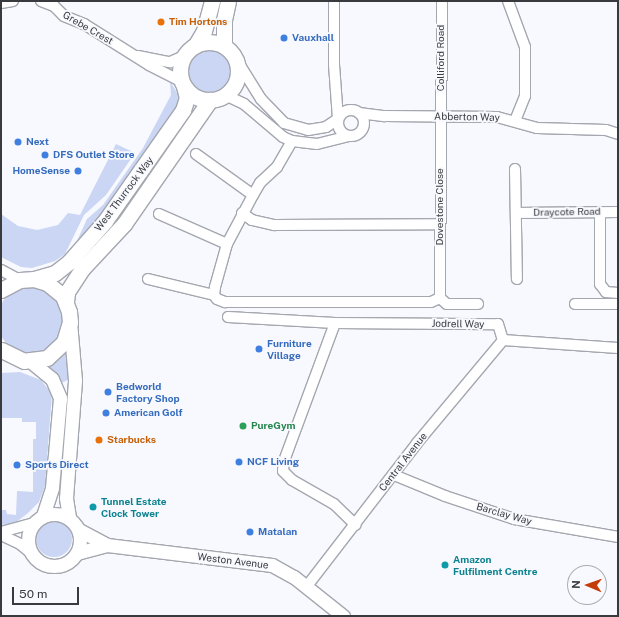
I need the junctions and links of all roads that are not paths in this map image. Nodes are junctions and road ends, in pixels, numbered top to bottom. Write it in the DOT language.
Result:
graph roads {
  1 [pos="13,1"];
  2 [pos="41,1"];
  3 [pos="212,1"];
  4 [pos="228,1"];
  5 [pos="334,1"];
  6 [pos="442,1"];
  7 [pos="508,1"];
  8 [pos="1,3"];
  9 [pos="195,46"];
  10 [pos="224,46"];
  11 [pos="136,56"];
  12 [pos="184,56"];
  13 [pos="236,60"];
  14 [pos="335,79"];
  15 [pos="183,84"];
  16 [pos="225,96"];
  17 [pos="210,100"];
  18 [pos="355,111"];
  19 [pos="385,116"];
  20 [pos="441,116"];
  21 [pos="338,119"];
  22 [pos="515,121"];
  23 [pos="362,130"];
  24 [pos="618,134"];
  25 [pos="350,136"];
  26 [pos="292,141"];
  27 [pos="196,154"];
  28 [pos="515,169"];
  29 [pos="253,195"];
  30 [pos="600,212"];
  31 [pos="618,212"];
  32 [pos="516,213"];
  33 [pos="159,214"];
  34 [pos="242,214"];
  35 [pos="440,224"];
  36 [pos="227,244"];
  37 [pos="1,270"];
  38 [pos="148,279"];
  39 [pos="517,279"];
  40 [pos="27,280"];
  41 [pos="1,290"];
  42 [pos="618,293"];
  43 [pos="214,295"];
  44 [pos="440,298"];
  45 [pos="66,302"];
  46 [pos="478,304"];
  47 [pos="575,304"];
  48 [pos="618,304"];
  49 [pos="228,317"];
  50 [pos="70,322"];
  51 [pos="335,322"];
  52 [pos="503,340"];
  53 [pos="618,348"];
  54 [pos="1,350"];
  55 [pos="23,361"];
  56 [pos="1,364"];
  57 [pos="394,475"];
  58 [pos="69,518"];
  59 [pos="38,519"];
  60 [pos="356,525"];
  61 [pos="79,530"];
  62 [pos="1,532"];
  63 [pos="1,535"];
  64 [pos="618,537"];
  65 [pos="107,545"];
  66 [pos="77,553"];
  67 [pos="32,554"];
  68 [pos="307,586"];
  69 [pos="343,616"];
  1 -- 8 [label="street"];
  2 -- 11 [label="street, Grebe Crest"];
  3 -- 9 [label="main road"];
  4 -- 10 [label="main road"];
  5 -- 14 [label="street"];
  6 -- 20 [label="street, Colliford Road"];
  7 -- 22 [label="street"];
  9 -- 10 [label="main road"];
  9 -- 12 [label="main road"];
  10 -- 13 [label="main road"];
  11 -- 12 [label="street, Grebe Crest"];
  11 -- 15 [label="street, Grebe Crest"];
  12 -- 15 [label="main road"];
  13 -- 16 [label="main road"];
  13 -- 21 [label="street"];
  14 -- 18 [label="street"];
  14 -- 21 [label="street"];
  15 -- 17 [label="main road"];
  15 -- 40 [label="main road, West Thurrock Way"];
  16 -- 17 [label="main road"];
  16 -- 26 [label="street"];
  17 -- 45 [label="main road, West Thurrock Way"];
  18 -- 19 [label="street, Abberton Way"];
  18 -- 21 [label="street"];
  18 -- 23 [label="street"];
  19 -- 20 [label="street, Abberton Way"];
  19 -- 23 [label="street, Abberton Way"];
  20 -- 22 [label="street, Abberton Way"];
  20 -- 35 [label="street, Dovestone Close"];
  21 -- 25 [label="street"];
  22 -- 24 [label="street, Abberton Way"];
  23 -- 25 [label="street"];
  25 -- 26 [label="street"];
  26 -- 29 [label="street"];
  27 -- 29 [label="street"];
  28 -- 32 [label="street"];
  29 -- 34 [label="street"];
  30 -- 31 [label="street, Draycote Road"];
  30 -- 32 [label="street, Draycote Road"];
  30 -- 42 [label="street"];
  32 -- 39 [label="street"];
  33 -- 36 [label="street"];
  34 -- 35 [label="street"];
  34 -- 36 [label="street"];
  35 -- 44 [label="street, Dovestone Close"];
  36 -- 43 [label="street"];
  37 -- 40 [label="street"];
  38 -- 43 [label="street"];
  40 -- 41 [label="main road, West Thurrock Way"];
  40 -- 45 [label="main road"];
  43 -- 44 [label="street"];
  44 -- 46 [label="street"];
  45 -- 50 [label="main road"];
  47 -- 48 [label="street"];
  49 -- 51 [label="street"];
  50 -- 55 [label="main road"];
  50 -- 58 [label="street"];
  51 -- 52 [label="street, Jodrell Way"];
  51 -- 60 [label="street"];
  52 -- 53 [label="street"];
  52 -- 57 [label="street, Central Avenue"];
  54 -- 55 [label="main road"];
  55 -- 56 [label="main road"];
  55 -- 59 [label="street"];
  57 -- 60 [label="street, Central Avenue"];
  57 -- 64 [label="street, Barclay Way"];
  58 -- 59 [label="street"];
  58 -- 61 [label="street"];
  59 -- 62 [label="street"];
  59 -- 67 [label="street"];
  60 -- 68 [label="street, Central Avenue"];
  61 -- 65 [label="street, Weston Avenue"];
  61 -- 66 [label="street"];
  63 -- 67 [label="street"];
  65 -- 66 [label="street, Weston Avenue"];
  65 -- 68 [label="street, Weston Avenue"];
  66 -- 67 [label="street"];
  68 -- 69 [label="street, Weston Avenue"];
}
